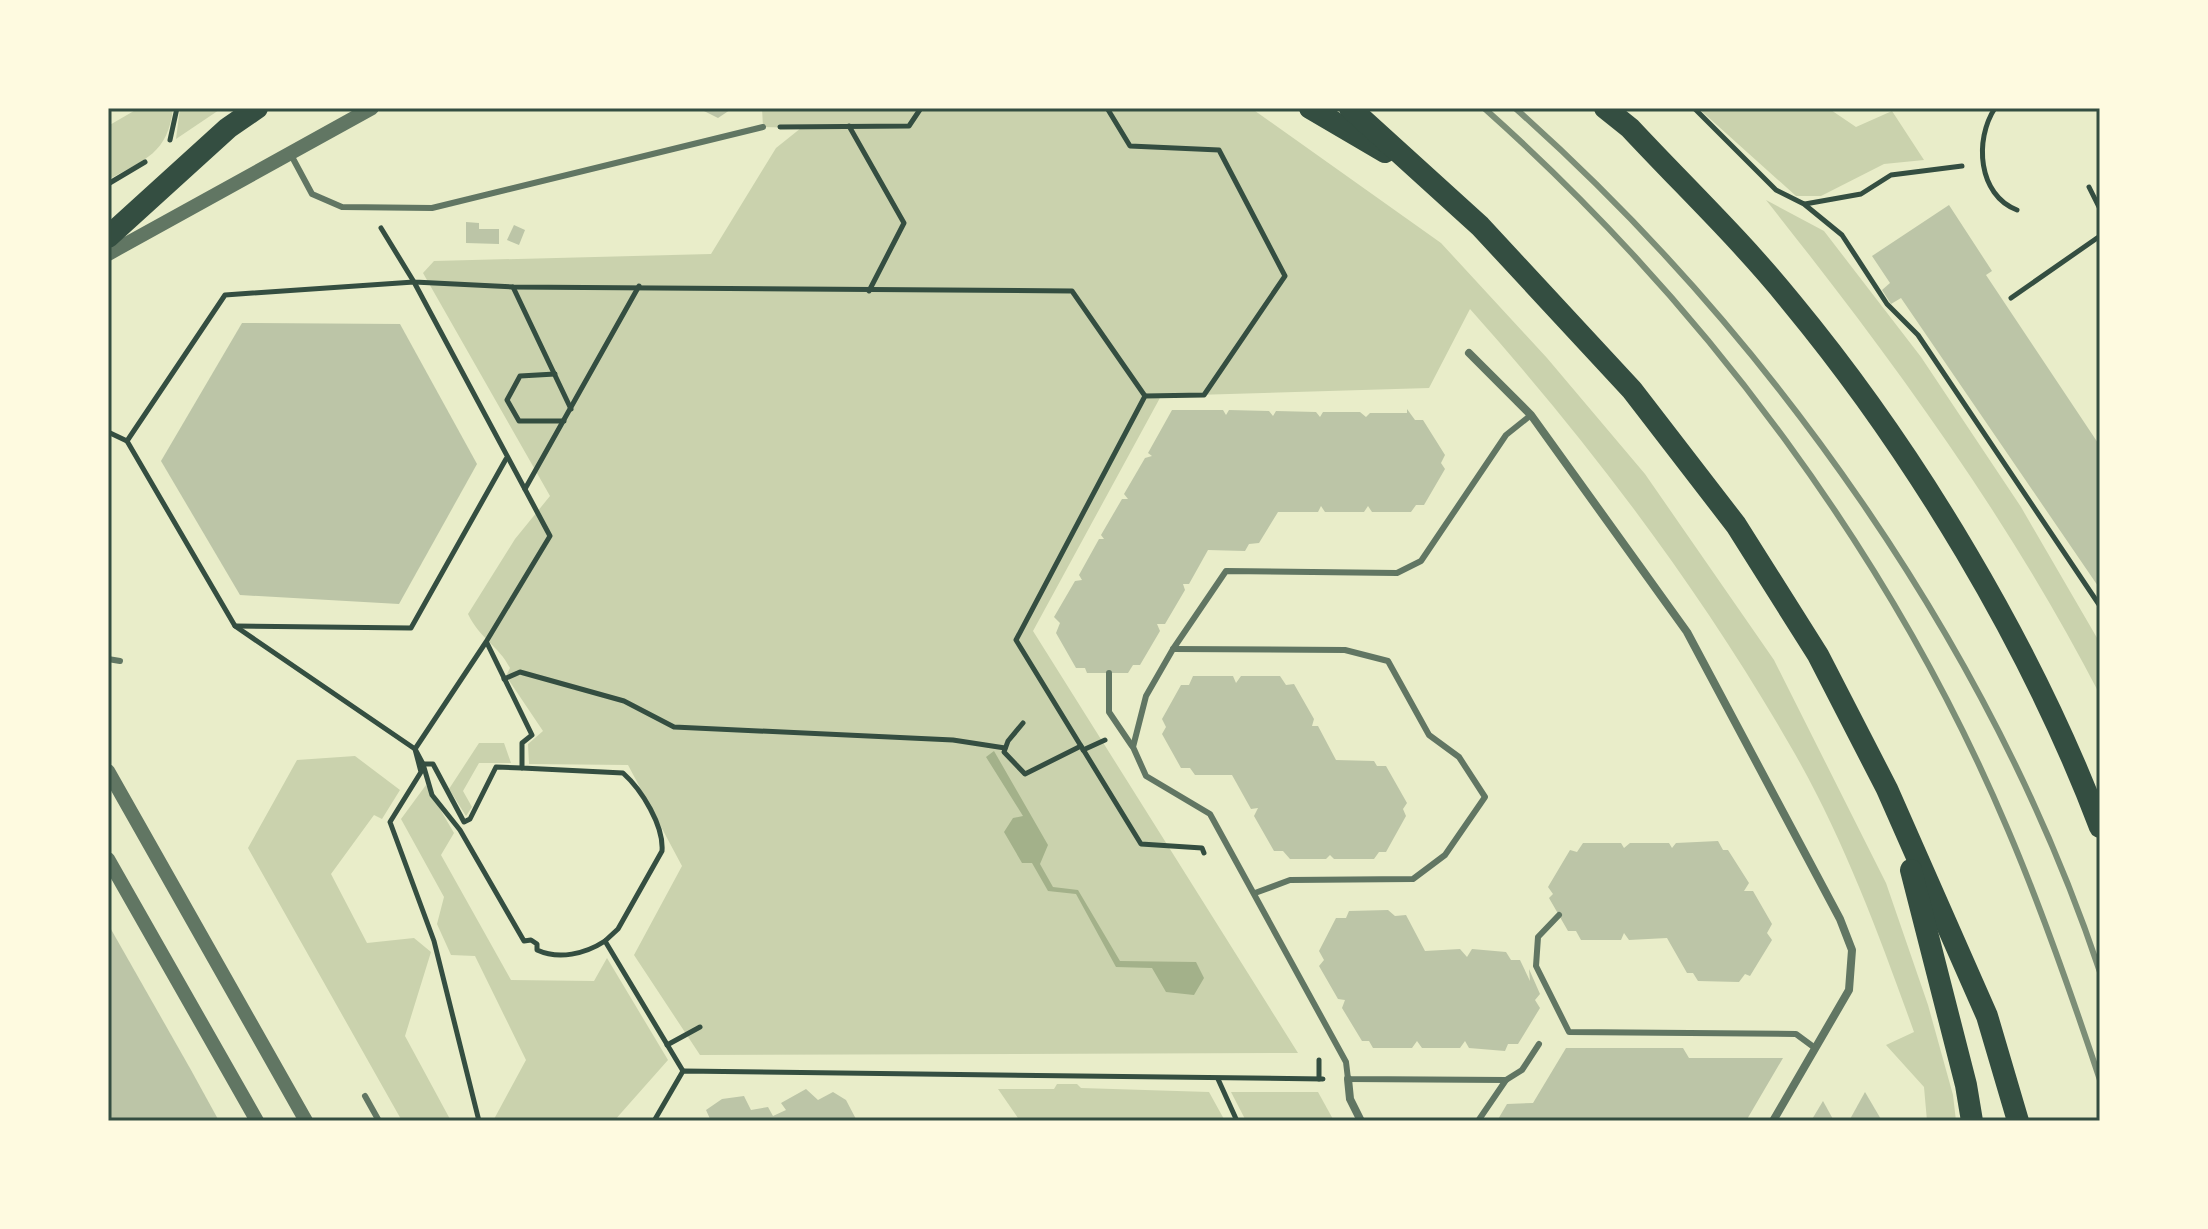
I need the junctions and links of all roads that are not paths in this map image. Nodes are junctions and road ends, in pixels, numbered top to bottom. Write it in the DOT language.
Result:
graph roads {
  1 [pos="257,108"];
  2 [pos="372,108"];
  3 [pos="1310,108"];
  4 [pos="1350,108"];
  5 [pos="1605,108"];
  6 [pos="1615,108"];
  7 [pos="763,127"];
  8 [pos="1630,128"];
  9 [pos="290,153"];
  10 [pos="1431,179"];
  11 [pos="108,237"];
  12 [pos="108,254"];
  13 [pos="1469,353"];
  14 [pos="1531,415"];
  15 [pos="1173,649"];
  16 [pos="108,659"];
  17 [pos="120,661"];
  18 [pos="1109,673"];
  19 [pos="1133,747"];
  20 [pos="2070,747"];
  21 [pos="108,771"];
  22 [pos="1887,789"];
  23 [pos="2100,791"];
  24 [pos="2100,827"];
  25 [pos="108,859"];
  26 [pos="1255,893"];
  27 [pos="1559,915"];
  28 [pos="1539,1044"];
  29 [pos="1815,1048"];
  30 [pos="1348,1079"];
  31 [pos="1506,1080"];
  32 [pos="365,1096"];
  33 [pos="257,1121"];
  34 [pos="306,1121"];
  35 [pos="379,1121"];
  36 [pos="1361,1121"];
  37 [pos="1478,1121"];
  38 [pos="1773,1121"];
  39 [pos="1972,1121"];
  40 [pos="2018,1121"];
  1 -- 11 [label="highway"];
  2 -- 9 [label="street"];
  3 -- 10 [label="highway"];
  4 -- 10 [label="highway"];
  5 -- 8 [label="highway"];
  6 -- 8 [label="highway"];
  7 -- 9 [label="lane"];
  8 -- 20 [label="highway"];
  9 -- 12 [label="street"];
  10 -- 22 [label="highway"];
  13 -- 14 [label="street"];
  14 -- 15 [label="lane"];
  14 -- 29 [label="street"];
  15 -- 19 [label="lane"];
  15 -- 26 [label="lane"];
  16 -- 17 [label="lane"];
  18 -- 19 [label="lane"];
  19 -- 26 [label="lane"];
  20 -- 23 [label="highway"];
  20 -- 24 [label="highway"];
  21 -- 34 [label="street"];
  22 -- 39 [label="highway"];
  22 -- 40 [label="highway"];
  25 -- 33 [label="street"];
  26 -- 30 [label="lane"];
  27 -- 29 [label="lane"];
  28 -- 31 [label="lane"];
  29 -- 38 [label="street"];
  30 -- 31 [label="lane"];
  30 -- 36 [label="street"];
  31 -- 37 [label="lane"];
  32 -- 35 [label="lane"];
}
